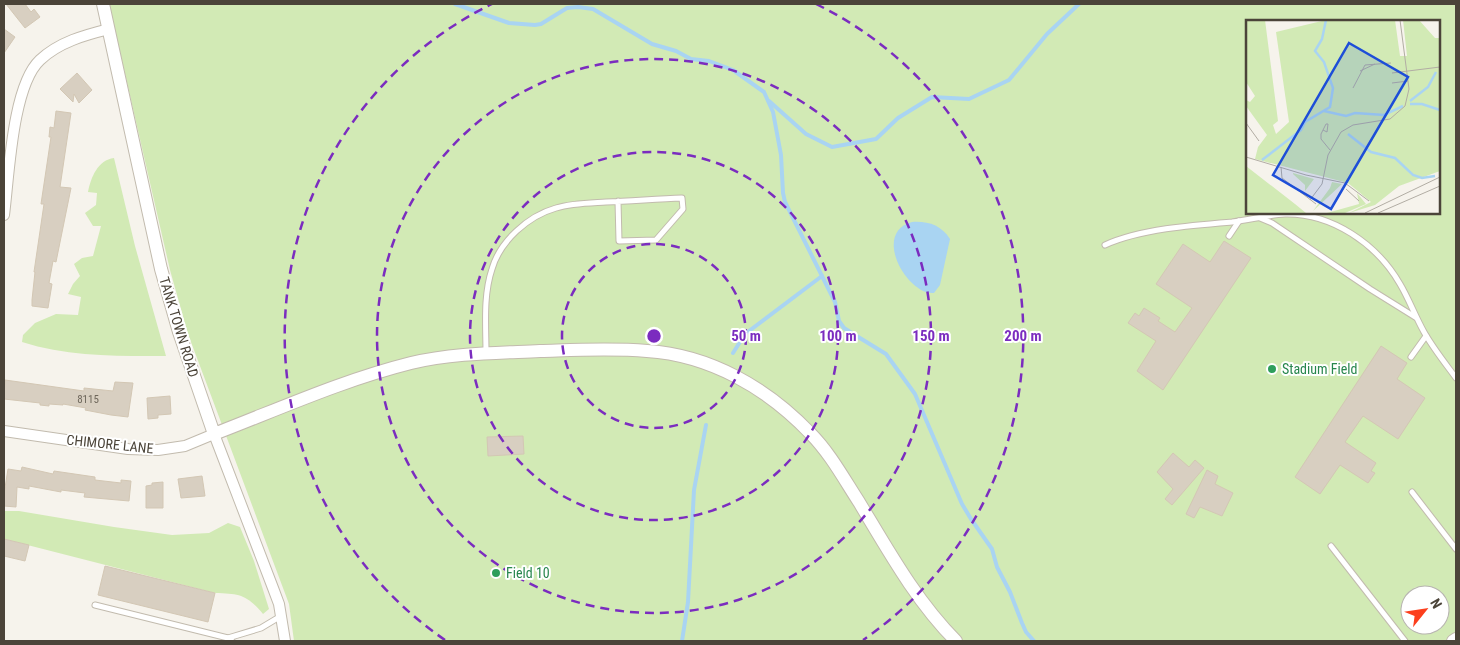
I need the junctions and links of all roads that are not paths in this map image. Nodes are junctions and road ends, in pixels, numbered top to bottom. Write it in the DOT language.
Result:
graph roads {
  1 [pos="103,4"];
  2 [pos="109,29"];
  3 [pos="618,201"];
  4 [pos="4,215"];
  5 [pos="1260,218"];
  6 [pos="1239,221"];
  7 [pos="1229,236"];
  8 [pos="1105,245"];
  9 [pos="1417,318"];
  10 [pos="1426,336"];
  11 [pos="486,354"];
  12 [pos="1411,357"];
  13 [pos="1456,378"];
  14 [pos="4,431"];
  15 [pos="214,434"];
  16 [pos="1412,492"];
  17 [pos="1331,546"];
  18 [pos="1456,549"];
  19 [pos="95,605"];
  20 [pos="281,615"];
  21 [pos="230,640"];
  22 [pos="285,641"];
  23 [pos="956,641"];
  24 [pos="1405,641"];
  1 -- 2 [label="street, TANK TOWN ROAD"];
  2 -- 4 [label="street"];
  2 -- 15 [label="street, TANK TOWN ROAD"];
  3 -- 3 [label="lane"];
  3 -- 11 [label="lane"];
  5 -- 6 [label="lane"];
  5 -- 9 [label="lane"];
  5 -- 9 [label="lane"];
  6 -- 7 [label="lane"];
  6 -- 8 [label="lane"];
  9 -- 10 [label="lane"];
  10 -- 12 [label="lane"];
  10 -- 13 [label="lane"];
  11 -- 15 [label="street"];
  11 -- 23 [label="street"];
  14 -- 15 [label="street, CHIMORE LANE"];
  15 -- 20 [label="street, TANK TOWN ROAD"];
  16 -- 18 [label="lane"];
  17 -- 24 [label="lane"];
  19 -- 21 [label="lane"];
  20 -- 21 [label="lane"];
  20 -- 22 [label="street, TANK TOWN ROAD"];
}
